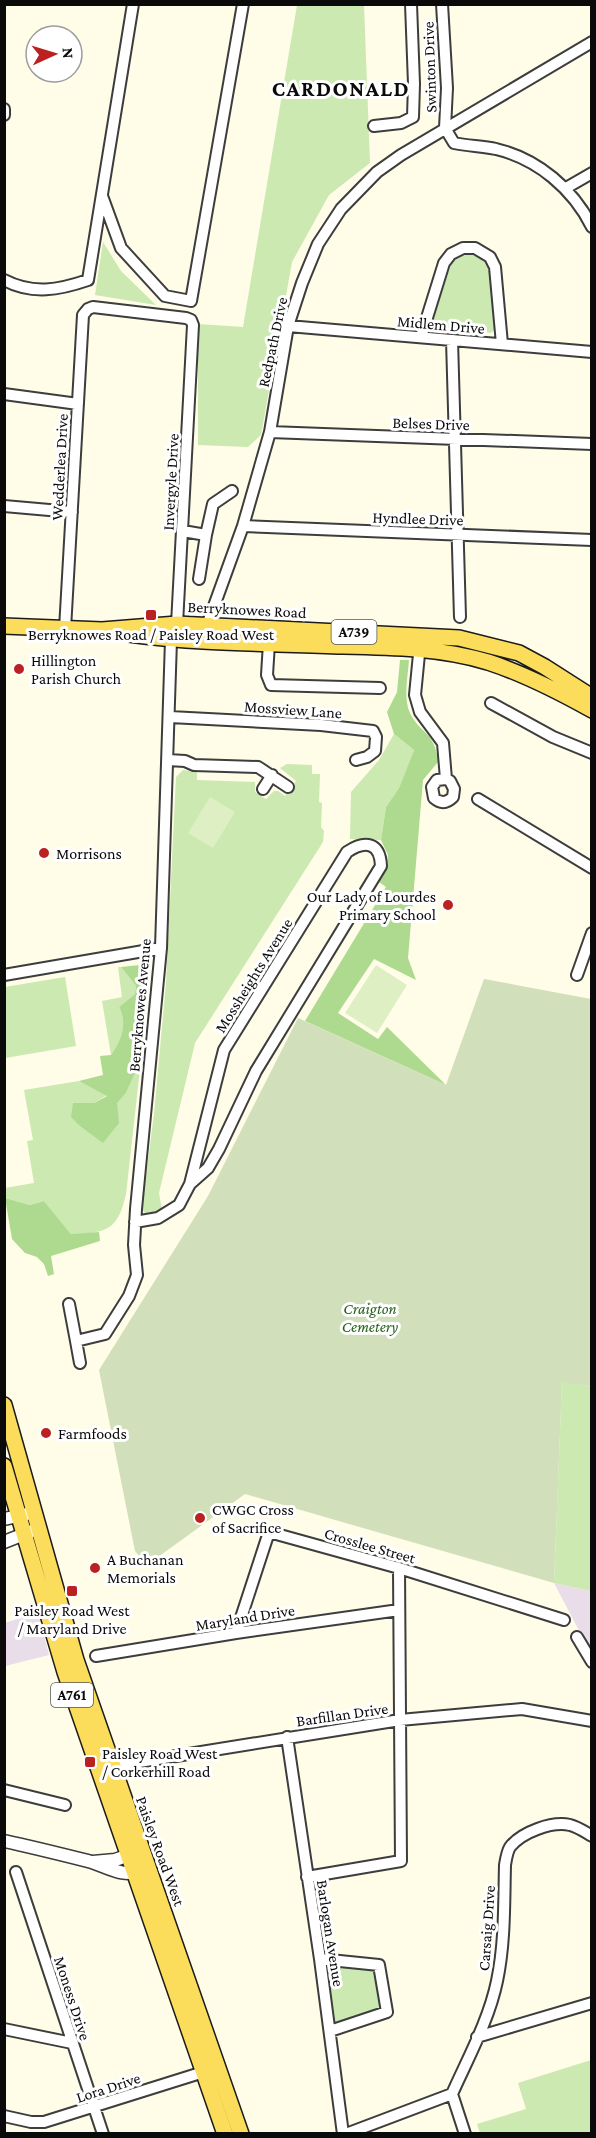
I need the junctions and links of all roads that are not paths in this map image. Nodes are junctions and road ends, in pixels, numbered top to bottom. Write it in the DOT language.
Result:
graph roads {
  1 [pos="133,4"];
  2 [pos="243,4"];
  3 [pos="411,4"];
  4 [pos="442,4"];
  5 [pos="591,42"];
  6 [pos="4,109"];
  7 [pos="4,115"];
  8 [pos="374,126"];
  9 [pos="445,128"];
  10 [pos="591,173"];
  11 [pos="566,188"];
  12 [pos="102,196"];
  13 [pos="591,227"];
  14 [pos="4,280"];
  15 [pos="88,309"];
  16 [pos="288,326"];
  17 [pos="421,337"];
  18 [pos="452,340"];
  19 [pos="502,344"];
  20 [pos="591,352"];
  21 [pos="4,394"];
  22 [pos="78,404"];
  23 [pos="270,432"];
  24 [pos="454,439"];
  25 [pos="591,444"];
  26 [pos="232,491"];
  27 [pos="4,506"];
  28 [pos="72,512"];
  29 [pos="243,526"];
  30 [pos="183,531"];
  31 [pos="206,535"];
  32 [pos="457,535"];
  33 [pos="591,540"];
  34 [pos="199,579"];
  35 [pos="460,617"];
  36 [pos="177,624"];
  37 [pos="4,626"];
  38 [pos="65,629"];
  39 [pos="102,630"];
  40 [pos="205,633"];
  41 [pos="171,640"];
  42 [pos="420,642"];
  43 [pos="269,643"];
  44 [pos="380,688"];
  45 [pos="591,697"];
  46 [pos="491,703"];
  47 [pos="591,710"];
  48 [pos="170,717"];
  49 [pos="591,753"];
  50 [pos="168,760"];
  51 [pos="356,760"];
  52 [pos="272,775"];
  53 [pos="446,779"];
  54 [pos="288,787"];
  55 [pos="263,789"];
  56 [pos="478,799"];
  57 [pos="591,868"];
  58 [pos="591,933"];
  59 [pos="161,948"];
  60 [pos="587,956"];
  61 [pos="4,975"];
  62 [pos="577,975"];
  63 [pos="190,1184"];
  64 [pos="135,1222"];
  65 [pos="69,1304"];
  66 [pos="75,1341"];
  67 [pos="80,1363"];
  68 [pos="4,1405"];
  69 [pos="4,1466"];
  70 [pos="35,1512"];
  71 [pos="11,1517"];
  72 [pos="39,1529"];
  73 [pos="23,1534"];
  74 [pos="4,1542"];
  75 [pos="399,1568"];
  76 [pos="399,1610"];
  77 [pos="564,1620"];
  78 [pos="236,1633"];
  79 [pos="577,1637"];
  80 [pos="96,1656"];
  81 [pos="69,1662"];
  82 [pos="591,1662"];
  83 [pos="400,1720"];
  84 [pos="591,1721"];
  85 [pos="286,1737"];
  86 [pos="105,1768"];
  87 [pos="4,1790"];
  88 [pos="65,1805"];
  89 [pos="591,1836"];
  90 [pos="4,1841"];
  91 [pos="135,1853"];
  92 [pos="92,1862"];
  93 [pos="16,1872"];
  94 [pos="141,1872"];
  95 [pos="307,1877"];
  96 [pos="320,1959"];
  97 [pos="591,2003"];
  98 [pos="4,2030"];
  99 [pos="330,2031"];
  100 [pos="477,2037"];
  101 [pos="72,2043"];
  102 [pos="212,2069"];
  103 [pos="452,2094"];
  104 [pos="94,2107"];
  105 [pos="4,2116"];
  106 [pos="103,2133"];
  107 [pos="225,2133"];
  108 [pos="241,2133"];
  109 [pos="344,2133"];
  110 [pos="465,2133"];
  1 -- 12 [label="street"];
  2 -- 12 [label="street"];
  3 -- 8 [label="street"];
  4 -- 9 [label="street, Swinton Drive"];
  5 -- 9 [label="street, Redpath Drive"];
  6 -- 7 [label="street"];
  9 -- 11 [label="street"];
  9 -- 16 [label="street, Redpath Drive"];
  10 -- 11 [label="street"];
  11 -- 13 [label="street"];
  12 -- 14 [label="street"];
  15 -- 22 [label="street, Wedderlea Drive"];
  15 -- 30 [label="street, Invergyle Drive"];
  16 -- 17 [label="street, Midlem Drive"];
  16 -- 23 [label="street, Redpath Drive"];
  17 -- 18 [label="street, Midlem Drive"];
  17 -- 19 [label="street"];
  18 -- 19 [label="street, Midlem Drive"];
  18 -- 24 [label="street"];
  19 -- 20 [label="street, Midlem Drive"];
  21 -- 22 [label="street"];
  22 -- 28 [label="street, Wedderlea Drive"];
  23 -- 24 [label="street, Belses Drive"];
  23 -- 29 [label="street, Redpath Drive"];
  24 -- 25 [label="street, Belses Drive"];
  24 -- 32 [label="street"];
  26 -- 31 [label="street"];
  27 -- 28 [label="street"];
  28 -- 38 [label="street, Wedderlea Drive"];
  29 -- 32 [label="street, Hyndlee Drive"];
  29 -- 40 [label="street, Redpath Drive"];
  30 -- 31 [label="street"];
  30 -- 36 [label="street, Invergyle Drive"];
  31 -- 34 [label="street"];
  32 -- 33 [label="street, Hyndlee Drive"];
  32 -- 35 [label="street"];
  36 -- 39 [label="main road, Berryknowes Road / A739"];
  36 -- 40 [label="main road, Berryknowes Road / A739"];
  36 -- 41 [label="street, Invergyle Drive"];
  37 -- 38 [label="main road, Berryknowes Road / A739"];
  38 -- 39 [label="main road, Berryknowes Road / A739"];
  39 -- 41 [label="main road, Berryknowes Road / A739"];
  40 -- 41 [label="main road, Berryknowes Road / A739"];
  40 -- 42 [label="main road, Berryknowes Road / A739"];
  40 -- 43 [label="main road, Berryknowes Road / A739"];
  41 -- 48 [label="street, Berryknowes Avenue"];
  42 -- 43 [label="main road, Berryknowes Road / A739"];
  42 -- 45 [label="main road, Berryknowes Road / A739"];
  42 -- 47 [label="main road, Berryknowes Road / A739"];
  42 -- 53 [label="street"];
  43 -- 44 [label="street"];
  46 -- 49 [label="street"];
  48 -- 50 [label="street, Berryknowes Avenue"];
  48 -- 51 [label="street, Mossview Lane"];
  50 -- 52 [label="street"];
  50 -- 59 [label="street, Berryknowes Avenue"];
  52 -- 54 [label="street"];
  52 -- 55 [label="street"];
  56 -- 57 [label="street"];
  58 -- 60 [label="street"];
  59 -- 61 [label="street"];
  59 -- 64 [label="street, Berryknowes Avenue"];
  60 -- 62 [label="street"];
  63 -- 63 [label="street, Mossheights Avenue"];
  63 -- 64 [label="street, Mossheights Avenue"];
  64 -- 66 [label="street, Berryknowes Avenue"];
  65 -- 66 [label="street"];
  66 -- 67 [label="street"];
  68 -- 70 [label="main road, Paisley Road West / A761"];
  69 -- 71 [label="main road, Paisley Road West / A761"];
  70 -- 71 [label="street"];
  70 -- 72 [label="main road, Paisley Road West / A761"];
  71 -- 73 [label="main road, Paisley Road West / A761"];
  72 -- 73 [label="street"];
  72 -- 81 [label="main road, Paisley Road West / A761"];
  73 -- 74 [label="street"];
  73 -- 81 [label="main road, Paisley Road West / A761"];
  75 -- 76 [label="street"];
  75 -- 77 [label="street, Crosslee Street"];
  75 -- 78 [label="street, Crosslee Street"];
  76 -- 78 [label="street, Maryland Drive"];
  76 -- 83 [label="street"];
  78 -- 80 [label="street, Maryland Drive"];
  79 -- 82 [label="street"];
  81 -- 86 [label="main road, Paisley Road West / A761"];
  83 -- 84 [label="street, Barfillan Drive"];
  83 -- 85 [label="street, Barfillan Drive"];
  83 -- 95 [label="street"];
  85 -- 86 [label="street, Barfillan Drive"];
  85 -- 95 [label="street, Barlogan Avenue"];
  86 -- 91 [label="main road, Paisley Road West / A761"];
  87 -- 88 [label="street"];
  89 -- 100 [label="street, Carsaig Drive"];
  90 -- 92 [label="street"];
  91 -- 92 [label="street"];
  91 -- 94 [label="main road, Paisley Road West / A761"];
  92 -- 94 [label="street"];
  93 -- 101 [label="street, Moness Drive"];
  94 -- 102 [label="main road, Paisley Road West / A761"];
  95 -- 96 [label="street, Barlogan Avenue"];
  96 -- 99 [label="street, Barlogan Avenue"];
  96 -- 99 [label="street"];
  97 -- 100 [label="street"];
  98 -- 101 [label="street"];
  99 -- 109 [label="street, Barlogan Avenue"];
  100 -- 103 [label="street, Carsaig Drive"];
  101 -- 104 [label="street, Moness Drive"];
  102 -- 104 [label="street, Lora Drive"];
  102 -- 107 [label="main road, Paisley Road West / A761"];
  102 -- 108 [label="main road, Paisley Road West / A761"];
  103 -- 109 [label="street"];
  103 -- 110 [label="street"];
  104 -- 105 [label="street, Lora Drive"];
  104 -- 106 [label="street, Moness Drive"];
}
